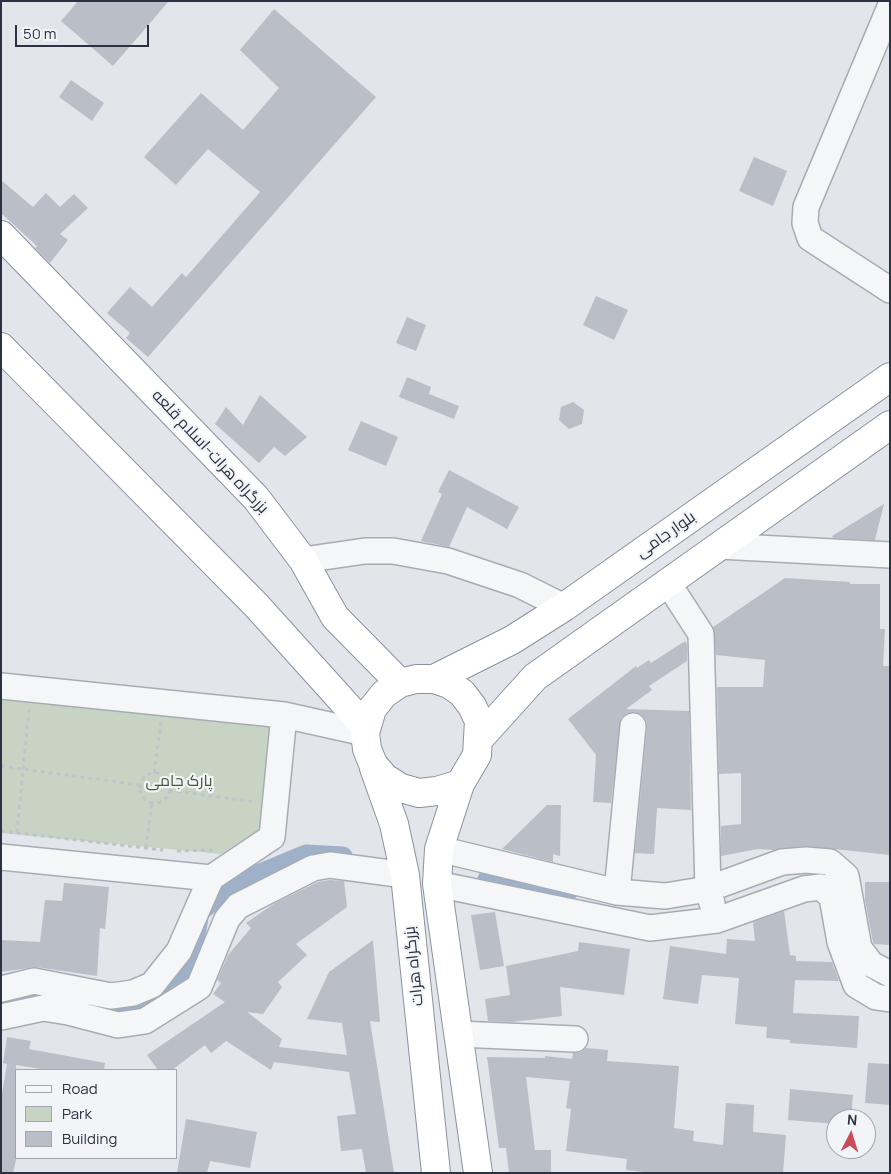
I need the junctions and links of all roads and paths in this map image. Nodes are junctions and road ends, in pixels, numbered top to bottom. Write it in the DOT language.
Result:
graph roads {
  1 [pos="890,7"];
  2 [pos="1,236"];
  3 [pos="890,290"];
  4 [pos="1,347"];
  5 [pos="890,377"];
  6 [pos="890,425"];
  7 [pos="719,546"];
  8 [pos="890,555"];
  9 [pos="303,560"];
  10 [pos="668,583"];
  11 [pos="564,607"];
  12 [pos="434,679"];
  13 [pos="400,683"];
  14 [pos="1,686"];
  15 [pos="29,704"];
  16 [pos="284,715"];
  17 [pos="162,716"];
  18 [pos="633,726"];
  19 [pos="366,730"];
  20 [pos="479,739"];
  21 [pos="373,764"];
  22 [pos="1,766"];
  23 [pos="23,770"];
  24 [pos="154,773"];
  25 [pos="460,784"];
  26 [pos="140,785"];
  27 [pos="169,790"];
  28 [pos="152,802"];
  29 [pos="259,803"];
  30 [pos="1,831"];
  31 [pos="17,833"];
  32 [pos="146,848"];
  33 [pos="219,849"];
  34 [pos="439,850"];
  35 [pos="1,857"];
  36 [pos="405,875"];
  37 [pos="211,878"];
  38 [pos="437,884"];
  39 [pos="708,889"];
  40 [pos="617,892"];
  41 [pos="717,920"];
  42 [pos="890,974"];
  43 [pos="1,989"];
  44 [pos="890,999"];
  45 [pos="1,1017"];
  46 [pos="458,1034"];
  47 [pos="575,1039"];
  48 [pos="436,1173"];
  49 [pos="478,1173"];
  1 -- 3 [label="street"];
  2 -- 9 [label="highway, بزرگراه هرات-اسلام قلعه"];
  4 -- 19 [label="highway"];
  5 -- 11 [label="highway, بلوار جامی"];
  6 -- 7 [label="highway"];
  7 -- 8 [label="street"];
  7 -- 10 [label="highway"];
  9 -- 11 [label="street"];
  9 -- 13 [label="highway, بزرگراه هرات-اسلام قلعه"];
  10 -- 20 [label="highway"];
  10 -- 39 [label="street"];
  11 -- 12 [label="highway, بلوار جامی"];
  12 -- 13 [label="highway"];
  12 -- 20 [label="highway"];
  13 -- 19 [label="highway"];
  14 -- 16 [label="street"];
  15 -- 23 [label="path"];
  16 -- 19 [label="street"];
  16 -- 37 [label="street"];
  17 -- 24 [label="path"];
  18 -- 40 [label="street"];
  19 -- 21 [label="highway"];
  20 -- 25 [label="highway"];
  21 -- 25 [label="highway"];
  21 -- 36 [label="highway, بزرگراه هرات"];
  22 -- 23 [label="path"];
  23 -- 26 [label="path"];
  23 -- 31 [label="path"];
  24 -- 26 [label="path"];
  24 -- 27 [label="path"];
  25 -- 34 [label="highway, بزرگراه هرات"];
  26 -- 28 [label="path"];
  27 -- 28 [label="path"];
  27 -- 29 [label="path"];
  28 -- 32 [label="path"];
  30 -- 31 [label="path"];
  31 -- 32 [label="path"];
  32 -- 33 [label="path"];
  34 -- 38 [label="highway, بزرگراه هرات"];
  34 -- 40 [label="street"];
  35 -- 37 [label="street"];
  36 -- 45 [label="street"];
  36 -- 48 [label="highway, بزرگراه هرات"];
  37 -- 43 [label="street"];
  38 -- 41 [label="street"];
  38 -- 46 [label="highway, بزرگراه هرات"];
  39 -- 40 [label="street"];
  39 -- 41 [label="street"];
  39 -- 42 [label="street"];
  41 -- 44 [label="street"];
  46 -- 47 [label="street"];
  46 -- 49 [label="highway, بزرگراه هرات"];
}
